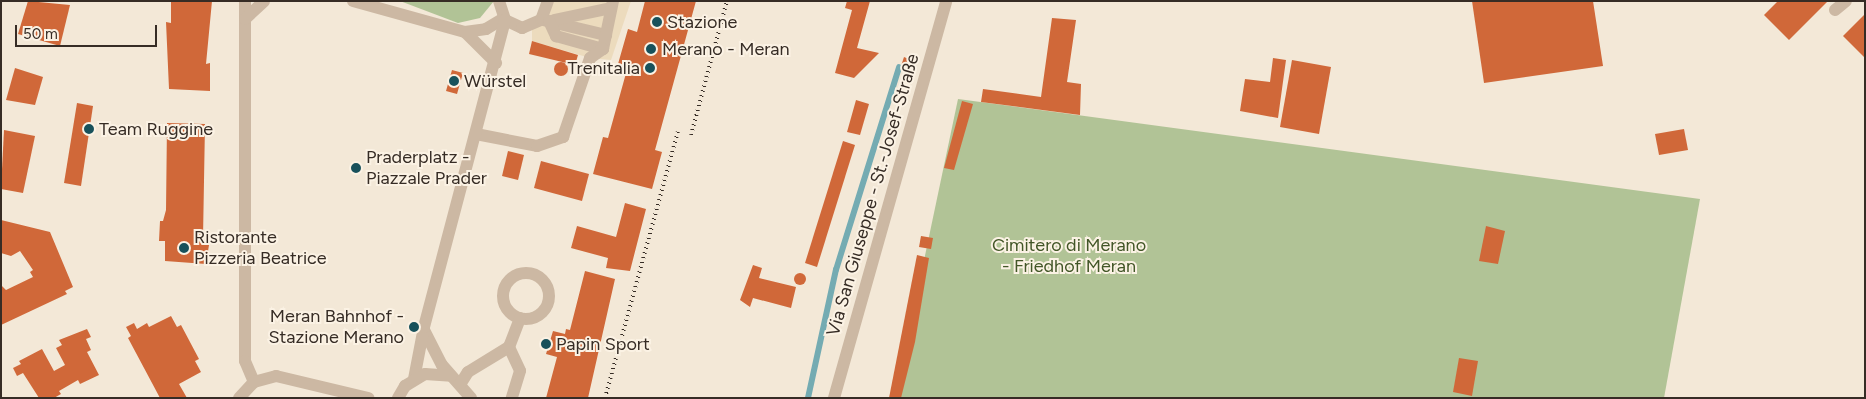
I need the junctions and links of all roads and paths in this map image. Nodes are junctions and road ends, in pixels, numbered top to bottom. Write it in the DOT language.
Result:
graph roads {
  1 [pos="245,1"];
  2 [pos="264,1"];
  3 [pos="353,1"];
  4 [pos="499,1"];
  5 [pos="548,1"];
  6 [pos="946,1"];
  7 [pos="1846,1"];
  8 [pos="609,3"];
  9 [pos="1835,10"];
  10 [pos="245,19"];
  11 [pos="505,19"];
  12 [pos="545,21"];
  13 [pos="522,28"];
  14 [pos="464,32"];
  15 [pos="606,35"];
  16 [pos="603,49"];
  17 [pos="497,61"];
  18 [pos="476,134"];
  19 [pos="520,318"];
  20 [pos="424,327"];
  21 [pos="509,347"];
  22 [pos="414,379"];
  23 [pos="456,380"];
  24 [pos="254,382"];
  25 [pos="238,398"];
  26 [pos="368,398"];
  27 [pos="398,398"];
  28 [pos="471,398"];
  29 [pos="512,398"];
  30 [pos="834,398"];
  1 -- 10 [label="street"];
  2 -- 10 [label="street"];
  3 -- 14 [label="street"];
  4 -- 11 [label="street"];
  5 -- 12 [label="street"];
  6 -- 30 [label="street, Via San Giuseppe - St.-Josef-Straße"];
  7 -- 9 [label="street"];
  8 -- 12 [label="street"];
  8 -- 15 [label="street"];
  10 -- 24 [label="street"];
  11 -- 13 [label="street"];
  11 -- 14 [label="street"];
  11 -- 17 [label="street"];
  12 -- 13 [label="street"];
  12 -- 15 [label="street"];
  12 -- 16 [label="street"];
  13 -- 17 [label="street"];
  14 -- 17 [label="street"];
  15 -- 16 [label="street"];
  16 -- 18 [label="street"];
  17 -- 18 [label="street"];
  18 -- 20 [label="street"];
  19 -- 21 [label="street"];
  20 -- 22 [label="street"];
  20 -- 23 [label="street"];
  21 -- 23 [label="street"];
  21 -- 29 [label="street"];
  22 -- 23 [label="street"];
  22 -- 27 [label="street"];
  23 -- 28 [label="street"];
  24 -- 25 [label="street"];
  24 -- 26 [label="street"];
}
